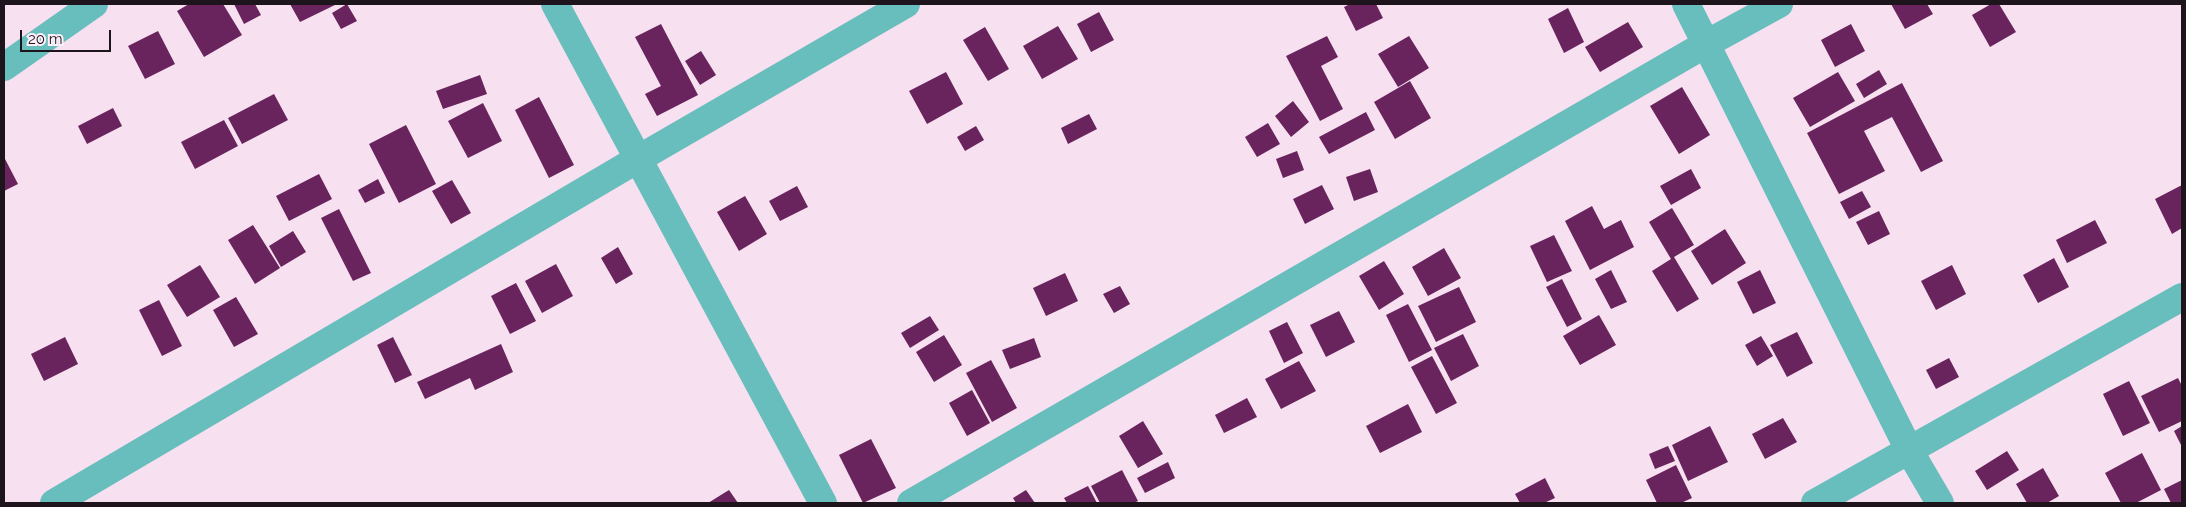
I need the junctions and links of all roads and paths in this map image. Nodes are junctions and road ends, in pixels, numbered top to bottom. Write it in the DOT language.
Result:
graph roads {
  1 [pos="94,4"];
  2 [pos="556,4"];
  3 [pos="906,4"];
  4 [pos="1686,4"];
  5 [pos="1779,4"];
  6 [pos="1706,44"];
  7 [pos="4,66"];
  8 [pos="638,158"];
  9 [pos="2182,296"];
  10 [pos="1909,450"];
  11 [pos="54,503"];
  12 [pos="823,503"];
  13 [pos="911,503"];
  14 [pos="1815,503"];
  15 [pos="1940,503"];
  1 -- 7 [label="street"];
  2 -- 8 [label="street"];
  3 -- 8 [label="street"];
  4 -- 6 [label="street"];
  5 -- 6 [label="street"];
  6 -- 10 [label="street"];
  6 -- 13 [label="street"];
  8 -- 11 [label="street"];
  8 -- 12 [label="street"];
  9 -- 10 [label="street"];
  10 -- 14 [label="street"];
  10 -- 15 [label="street"];
}
